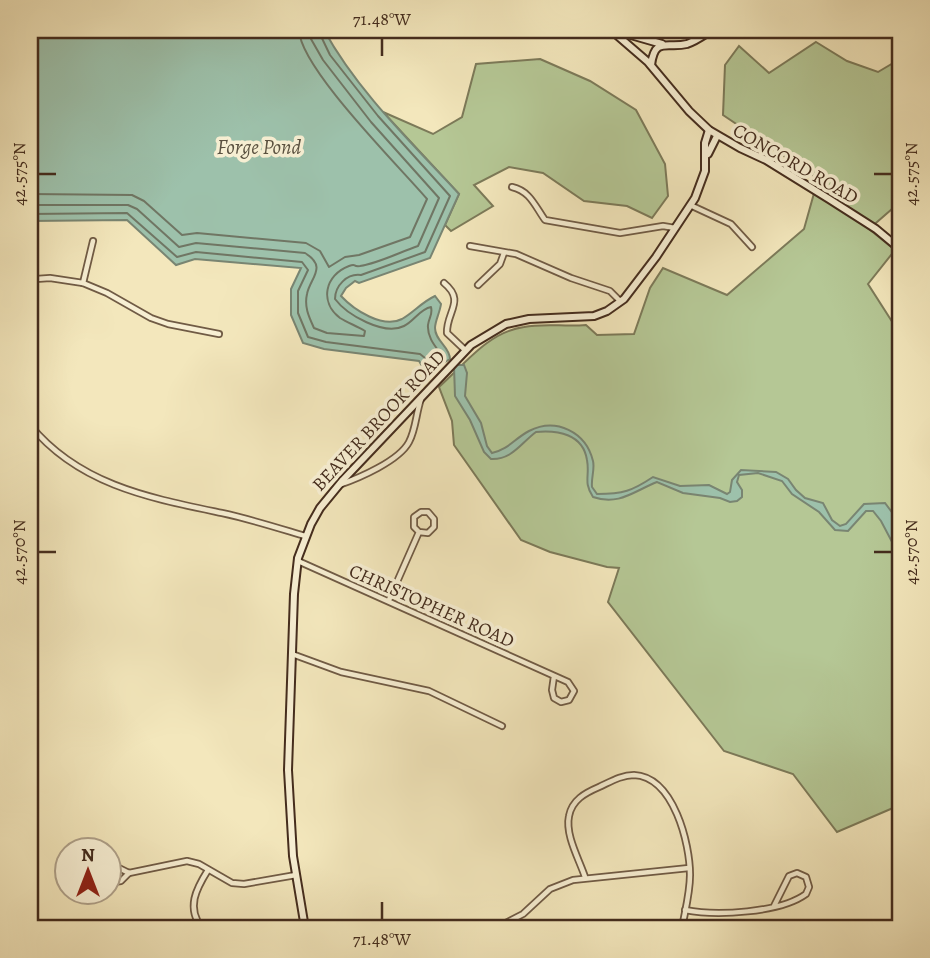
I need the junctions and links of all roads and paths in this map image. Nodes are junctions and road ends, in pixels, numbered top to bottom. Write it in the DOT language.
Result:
graph roads {
  1 [pos="611,30"];
  2 [pos="712,30"];
  3 [pos="662,44"];
  4 [pos="651,65"];
  5 [pos="709,130"];
  6 [pos="717,136"];
  7 [pos="706,159"];
  8 [pos="512,187"];
  9 [pos="690,205"];
  10 [pos="675,228"];
  11 [pos="93,241"];
  12 [pos="470,246"];
  13 [pos="752,247"];
  14 [pos="900,249"];
  15 [pos="504,253"];
  16 [pos="30,283"];
  17 [pos="82,283"];
  18 [pos="444,283"];
  19 [pos="478,285"];
  20 [pos="620,301"];
  21 [pos="219,334"];
  22 [pos="463,352"];
  23 [pos="423,395"];
  24 [pos="30,425"];
  25 [pos="338,485"];
  26 [pos="419,533"];
  27 [pos="305,536"];
  28 [pos="297,561"];
  29 [pos="389,600"];
  30 [pos="292,654"];
  31 [pos="554,676"];
  32 [pos="502,726"];
  33 [pos="690,868"];
  34 [pos="122,870"];
  35 [pos="208,870"];
  36 [pos="129,873"];
  37 [pos="296,875"];
  38 [pos="585,877"];
  39 [pos="122,880"];
  40 [pos="774,906"];
  41 [pos="685,910"];
  42 [pos="202,928"];
  43 [pos="305,928"];
  44 [pos="496,928"];
  45 [pos="682,928"];
  1 -- 3 [label="street"];
  1 -- 4 [label="street, CONCORD ROAD"];
  2 -- 3 [label="street"];
  3 -- 4 [label="street"];
  4 -- 5 [label="street, CONCORD ROAD"];
  5 -- 6 [label="street, CONCORD ROAD"];
  5 -- 7 [label="street, BEAVER BROOK ROAD"];
  6 -- 7 [label="street, BEAVER BROOK ROAD"];
  6 -- 14 [label="street, CONCORD ROAD"];
  7 -- 9 [label="street, BEAVER BROOK ROAD"];
  8 -- 10 [label="street"];
  9 -- 10 [label="street, BEAVER BROOK ROAD"];
  9 -- 13 [label="street"];
  10 -- 20 [label="street, BEAVER BROOK ROAD"];
  11 -- 17 [label="street"];
  12 -- 15 [label="street"];
  15 -- 19 [label="street"];
  15 -- 20 [label="street"];
  16 -- 17 [label="street"];
  17 -- 21 [label="street"];
  18 -- 22 [label="street"];
  20 -- 22 [label="street, BEAVER BROOK ROAD"];
  22 -- 23 [label="street, BEAVER BROOK ROAD"];
  23 -- 25 [label="street, BEAVER BROOK ROAD"];
  23 -- 25 [label="street"];
  24 -- 27 [label="street"];
  25 -- 27 [label="street, BEAVER BROOK ROAD"];
  26 -- 26 [label="street"];
  26 -- 29 [label="street"];
  27 -- 28 [label="street, BEAVER BROOK ROAD"];
  28 -- 29 [label="street, CHRISTOPHER ROAD"];
  28 -- 30 [label="street, BEAVER BROOK ROAD"];
  29 -- 31 [label="street, CHRISTOPHER ROAD"];
  30 -- 32 [label="street"];
  30 -- 37 [label="street, BEAVER BROOK ROAD"];
  31 -- 31 [label="street"];
  33 -- 38 [label="street"];
  33 -- 38 [label="street"];
  33 -- 41 [label="street"];
  34 -- 36 [label="street"];
  35 -- 36 [label="street"];
  35 -- 37 [label="street"];
  35 -- 42 [label="street"];
  36 -- 39 [label="street"];
  37 -- 43 [label="street, BEAVER BROOK ROAD"];
  38 -- 44 [label="street"];
  40 -- 40 [label="street"];
  40 -- 41 [label="street"];
  41 -- 45 [label="street"];
}
